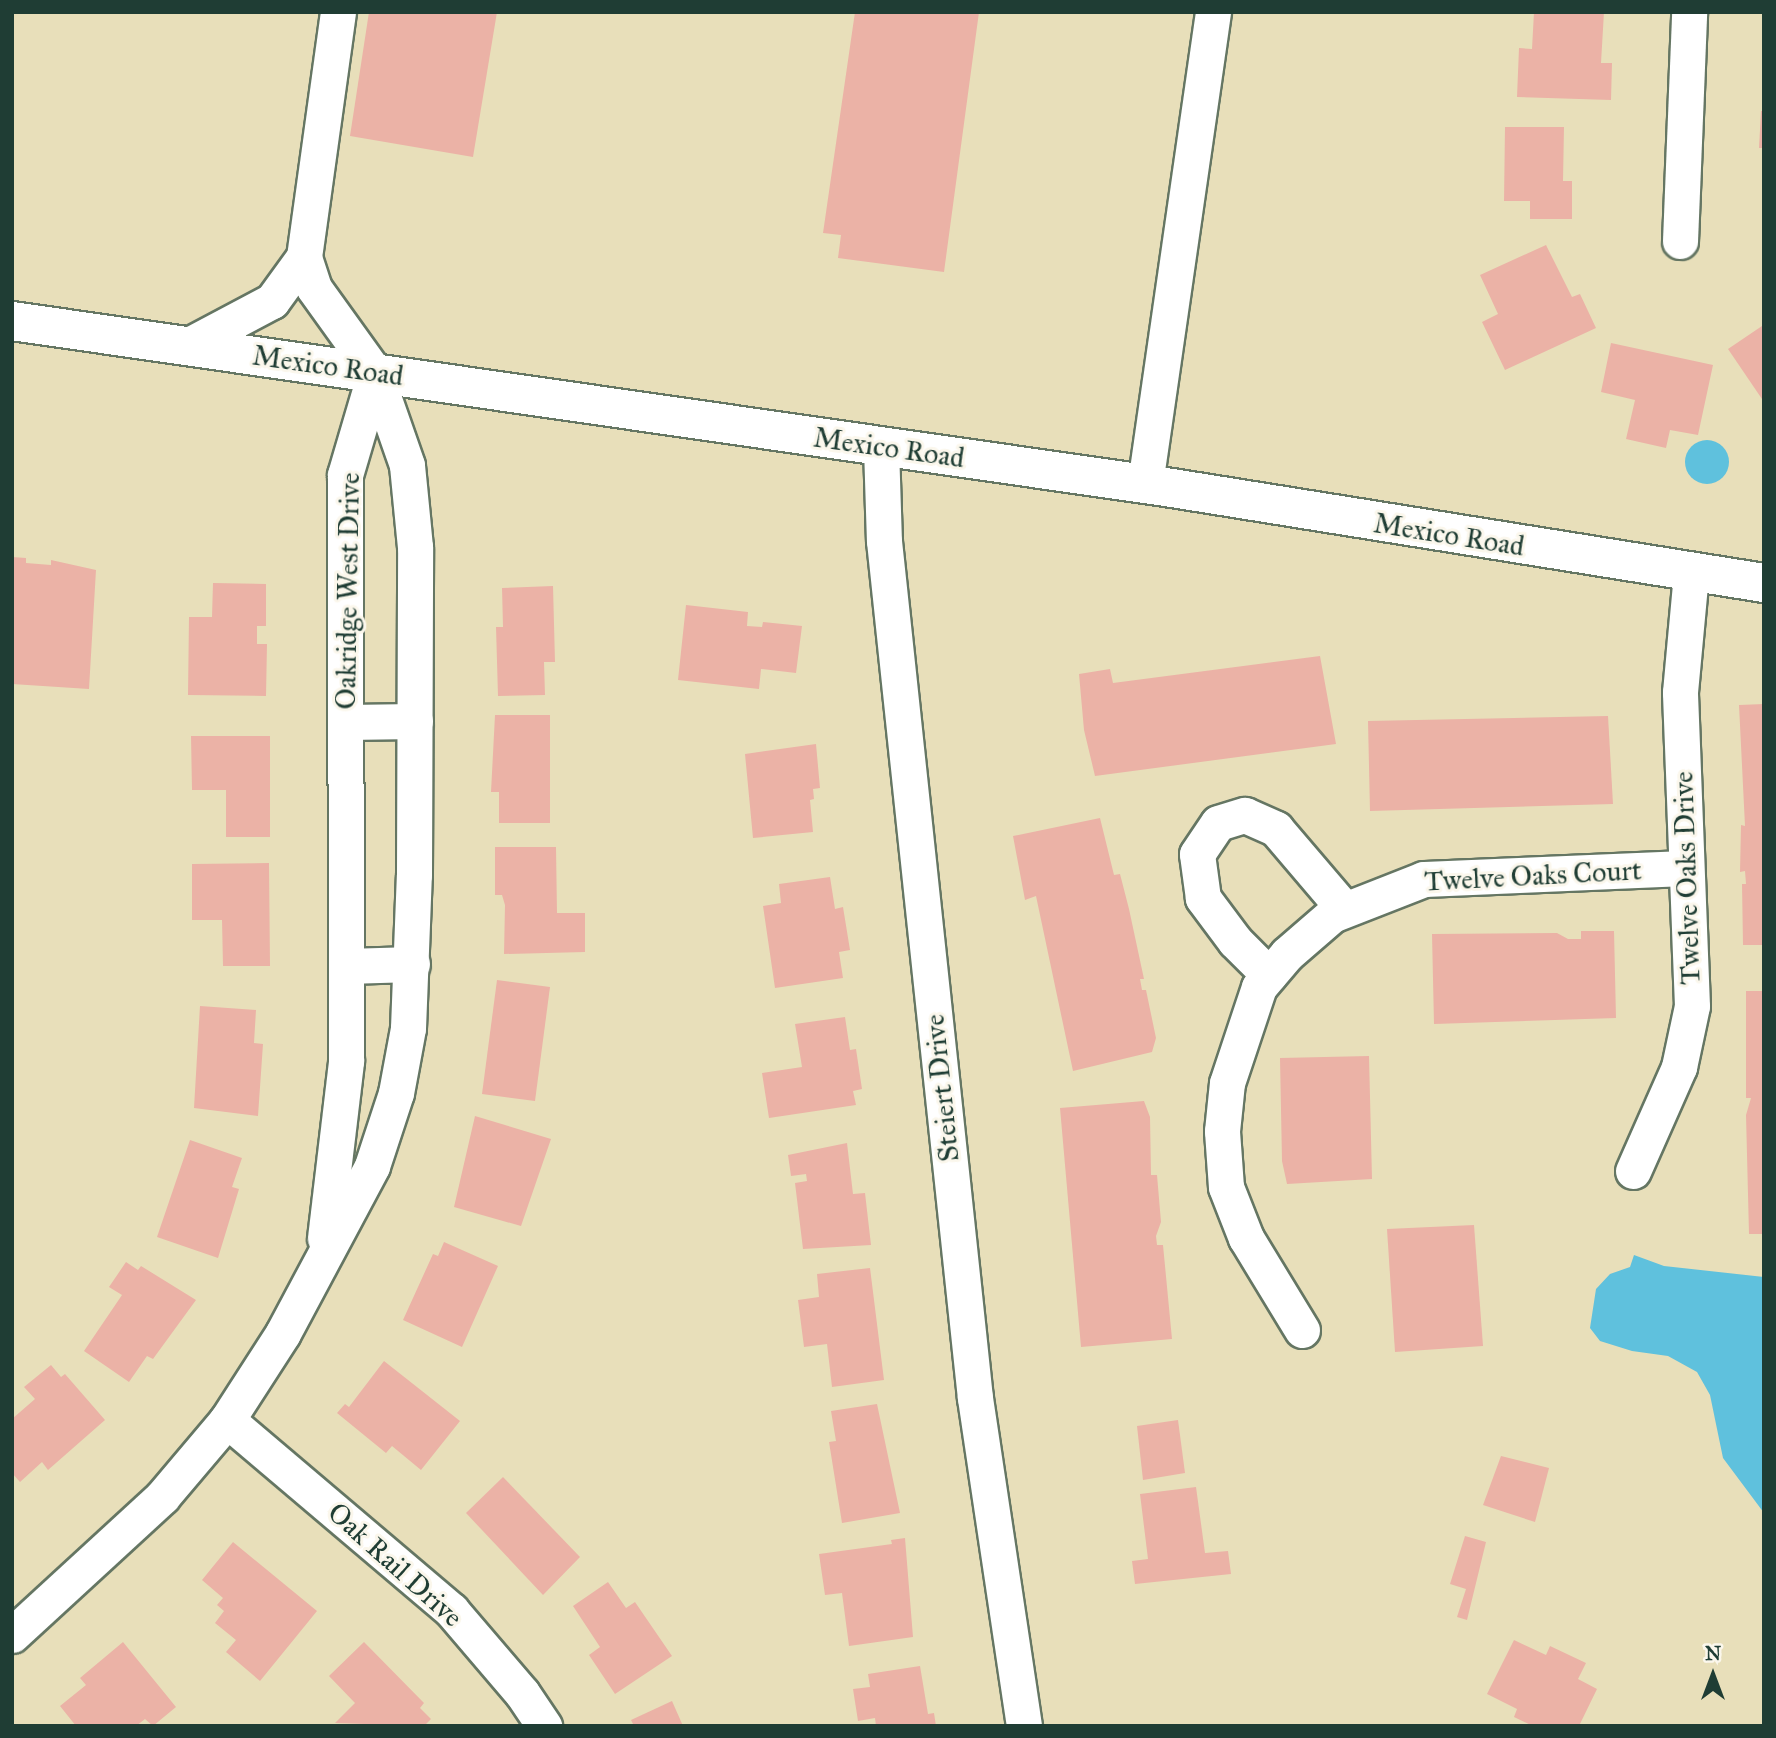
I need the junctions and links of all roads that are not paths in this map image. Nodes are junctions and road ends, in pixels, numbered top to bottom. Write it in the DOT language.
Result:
graph roads {
  1 [pos="338,12"];
  2 [pos="1213,12"];
  3 [pos="1689,12"];
  4 [pos="1681,241"];
  5 [pos="304,257"];
  6 [pos="12,321"];
  7 [pos="187,346"];
  8 [pos="375,373"];
  9 [pos="881,447"];
  10 [pos="1145,484"];
  11 [pos="1691,575"];
  12 [pos="1764,583"];
  13 [pos="415,721"];
  14 [pos="347,722"];
  15 [pos="1685,868"];
  16 [pos="1344,909"];
  17 [pos="412,964"];
  18 [pos="347,966"];
  19 [pos="1269,975"];
  20 [pos="1633,1171"];
  21 [pos="322,1255"];
  22 [pos="1302,1330"];
  23 [pos="228,1420"];
  24 [pos="12,1635"];
  25 [pos="544,1726"];
  26 [pos="1024,1726"];
  1 -- 5 [label="street"];
  2 -- 10 [label="street"];
  3 -- 4 [label="street"];
  5 -- 7 [label="street"];
  5 -- 8 [label="street"];
  6 -- 7 [label="main road, Mexico Road"];
  7 -- 8 [label="main road, Mexico Road"];
  8 -- 9 [label="main road, Mexico Road"];
  8 -- 13 [label="street, Oakridge West Drive"];
  8 -- 14 [label="street, Oakridge West Drive"];
  9 -- 10 [label="main road, Mexico Road"];
  9 -- 26 [label="street, Steiert Drive"];
  10 -- 11 [label="main road, Mexico Road"];
  11 -- 12 [label="main road, Mexico Road"];
  11 -- 15 [label="street, Twelve Oaks Drive"];
  13 -- 14 [label="street"];
  13 -- 17 [label="street, Oakridge West Drive"];
  14 -- 18 [label="street, Oakridge West Drive"];
  15 -- 16 [label="street, Twelve Oaks Court"];
  15 -- 20 [label="street, Twelve Oaks Drive"];
  16 -- 19 [label="street, Twelve Oaks Court"];
  16 -- 19 [label="street"];
  17 -- 18 [label="street"];
  17 -- 21 [label="street, Oakridge West Drive"];
  18 -- 21 [label="street, Oakridge West Drive"];
  19 -- 22 [label="street, Twelve Oaks Court"];
  21 -- 23 [label="street, Oakridge West Drive"];
  23 -- 24 [label="street, Oakridge West Drive"];
  23 -- 25 [label="street, Oak Rail Drive"];
}
